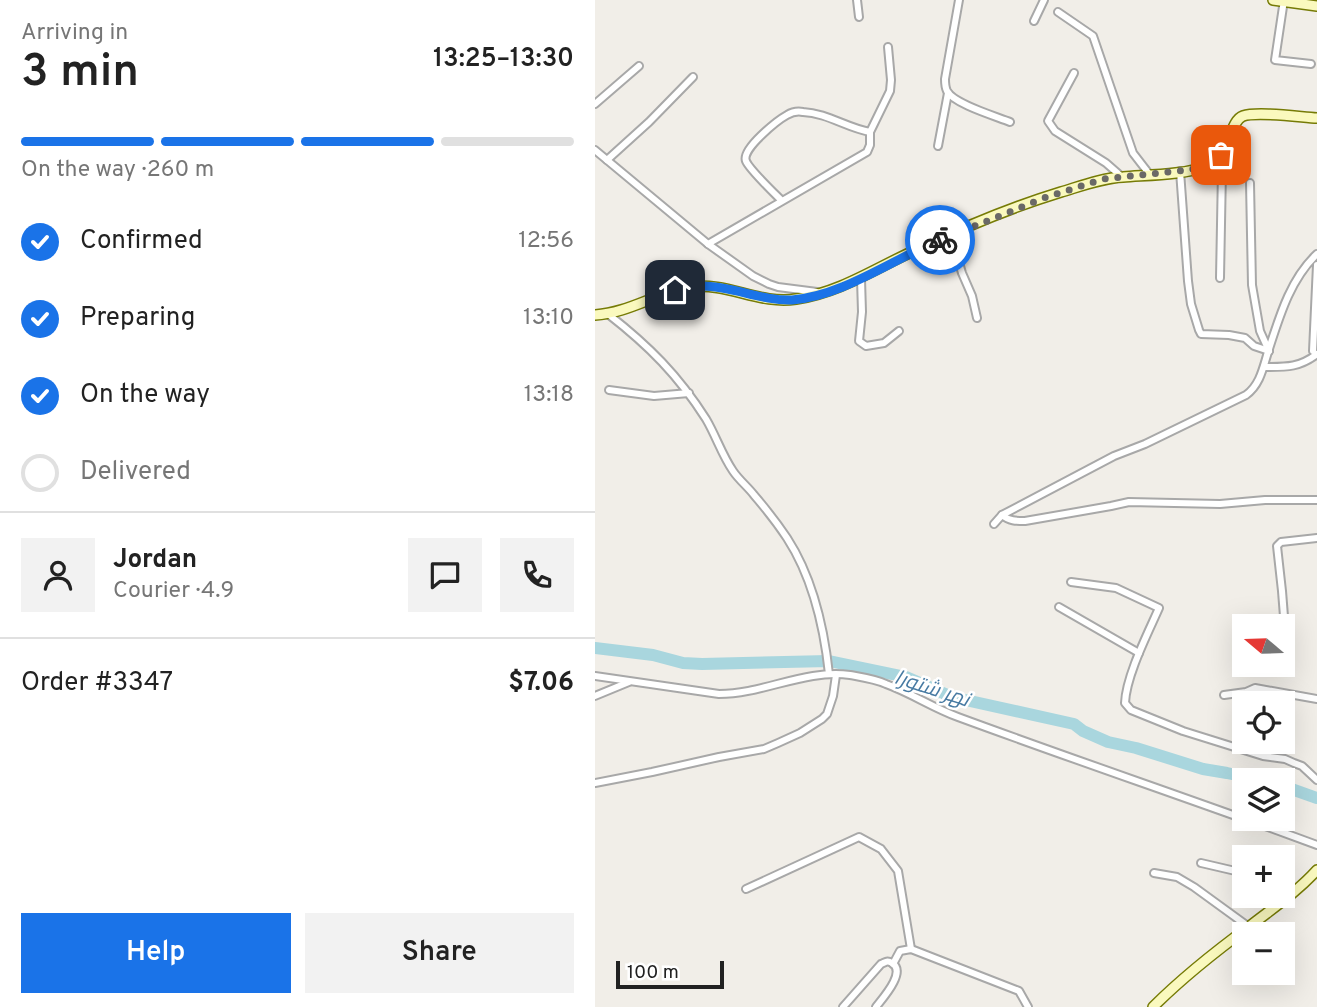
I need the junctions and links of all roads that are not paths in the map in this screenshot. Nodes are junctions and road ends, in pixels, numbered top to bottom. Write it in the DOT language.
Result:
graph roads {
  1 [pos="857,0"];
  2 [pos="959,0"];
  3 [pos="1044,0"];
  4 [pos="1280,1"];
  5 [pos="1317,6"];
  6 [pos="1059,12"];
  7 [pos="859,17"];
  8 [pos="1034,21"];
  9 [pos="888,47"];
  10 [pos="1311,64"];
  11 [pos="639,66"];
  12 [pos="1074,73"];
  13 [pos="693,77"];
  14 [pos="948,93"];
  15 [pos="595,104"];
  16 [pos="1317,118"];
  17 [pos="1010,121"];
  18 [pos="870,132"];
  19 [pos="938,146"];
  20 [pos="595,150"];
  21 [pos="607,160"];
  22 [pos="1216,160"];
  23 [pos="1180,171"];
  24 [pos="1150,175"];
  25 [pos="1122,177"];
  26 [pos="1250,183"];
  27 [pos="782,201"];
  28 [pos="951,235"];
  29 [pos="708,244"];
  30 [pos="1317,254"];
  31 [pos="1317,265"];
  32 [pos="1220,278"];
  33 [pos="861,279"];
  34 [pos="823,293"];
  35 [pos="608,314"];
  36 [pos="595,315"];
  37 [pos="977,318"];
  38 [pos="898,331"];
  39 [pos="1269,351"];
  40 [pos="1315,352"];
  41 [pos="1264,367"];
  42 [pos="609,390"];
  43 [pos="689,393"];
  44 [pos="1317,500"];
  45 [pos="1002,515"];
  46 [pos="994,524"];
  47 [pos="1317,538"];
  48 [pos="1071,582"];
  49 [pos="1059,607"];
  50 [pos="1284,614"];
  51 [pos="1139,653"];
  52 [pos="832,674"];
  53 [pos="595,676"];
  54 [pos="630,681"];
  55 [pos="1224,695"];
  56 [pos="595,696"];
  57 [pos="1317,699"];
  58 [pos="1317,780"];
  59 [pos="595,783"];
  60 [pos="1232,814"];
  61 [pos="1278,831"];
  62 [pos="1317,845"];
  63 [pos="1201,863"];
  64 [pos="1232,870"];
  65 [pos="1317,870"];
  66 [pos="1154,873"];
  67 [pos="746,889"];
  68 [pos="1295,889"];
  69 [pos="1270,908"];
  70 [pos="1243,922"];
  71 [pos="1254,922"];
  72 [pos="1232,939"];
  73 [pos="911,950"];
  74 [pos="893,964"];
  75 [pos="843,1007"];
  76 [pos="876,1007"];
  77 [pos="1028,1007"];
  78 [pos="1153,1007"];
  1 -- 7 [label="street"];
  2 -- 14 [label="street"];
  3 -- 8 [label="street"];
  4 -- 5 [label="street"];
  4 -- 10 [label="street"];
  6 -- 24 [label="street"];
  9 -- 18 [label="street"];
  11 -- 15 [label="street"];
  12 -- 25 [label="street"];
  13 -- 21 [label="street"];
  14 -- 17 [label="street"];
  14 -- 19 [label="street"];
  16 -- 22 [label="street"];
  18 -- 27 [label="street"];
  18 -- 27 [label="street"];
  20 -- 21 [label="street"];
  21 -- 29 [label="street"];
  22 -- 23 [label="street"];
  22 -- 32 [label="street"];
  23 -- 24 [label="street"];
  23 -- 39 [label="street"];
  24 -- 25 [label="street"];
  25 -- 28 [label="street"];
  26 -- 39 [label="street"];
  27 -- 29 [label="street"];
  28 -- 33 [label="street"];
  28 -- 37 [label="street"];
  29 -- 34 [label="street"];
  30 -- 39 [label="street"];
  31 -- 40 [label="street"];
  33 -- 34 [label="street"];
  33 -- 38 [label="street"];
  34 -- 35 [label="street"];
  35 -- 36 [label="street"];
  35 -- 43 [label="street"];
  39 -- 41 [label="street"];
  40 -- 41 [label="street"];
  41 -- 45 [label="street"];
  42 -- 43 [label="street"];
  43 -- 52 [label="street"];
  44 -- 45 [label="street"];
  45 -- 46 [label="street"];
  47 -- 50 [label="street"];
  48 -- 51 [label="street"];
  49 -- 51 [label="street"];
  51 -- 58 [label="street"];
  52 -- 54 [label="street"];
  52 -- 59 [label="street"];
  52 -- 60 [label="street"];
  53 -- 54 [label="street"];
  54 -- 56 [label="street"];
  55 -- 57 [label="street"];
  61 -- 62 [label="street"];
  63 -- 64 [label="street"];
  65 -- 68 [label="street"];
  66 -- 70 [label="street"];
  67 -- 73 [label="street"];
  69 -- 71 [label="street"];
  72 -- 78 [label="street"];
  73 -- 74 [label="street"];
  73 -- 77 [label="street"];
  74 -- 75 [label="street"];
  74 -- 76 [label="street"];
}
